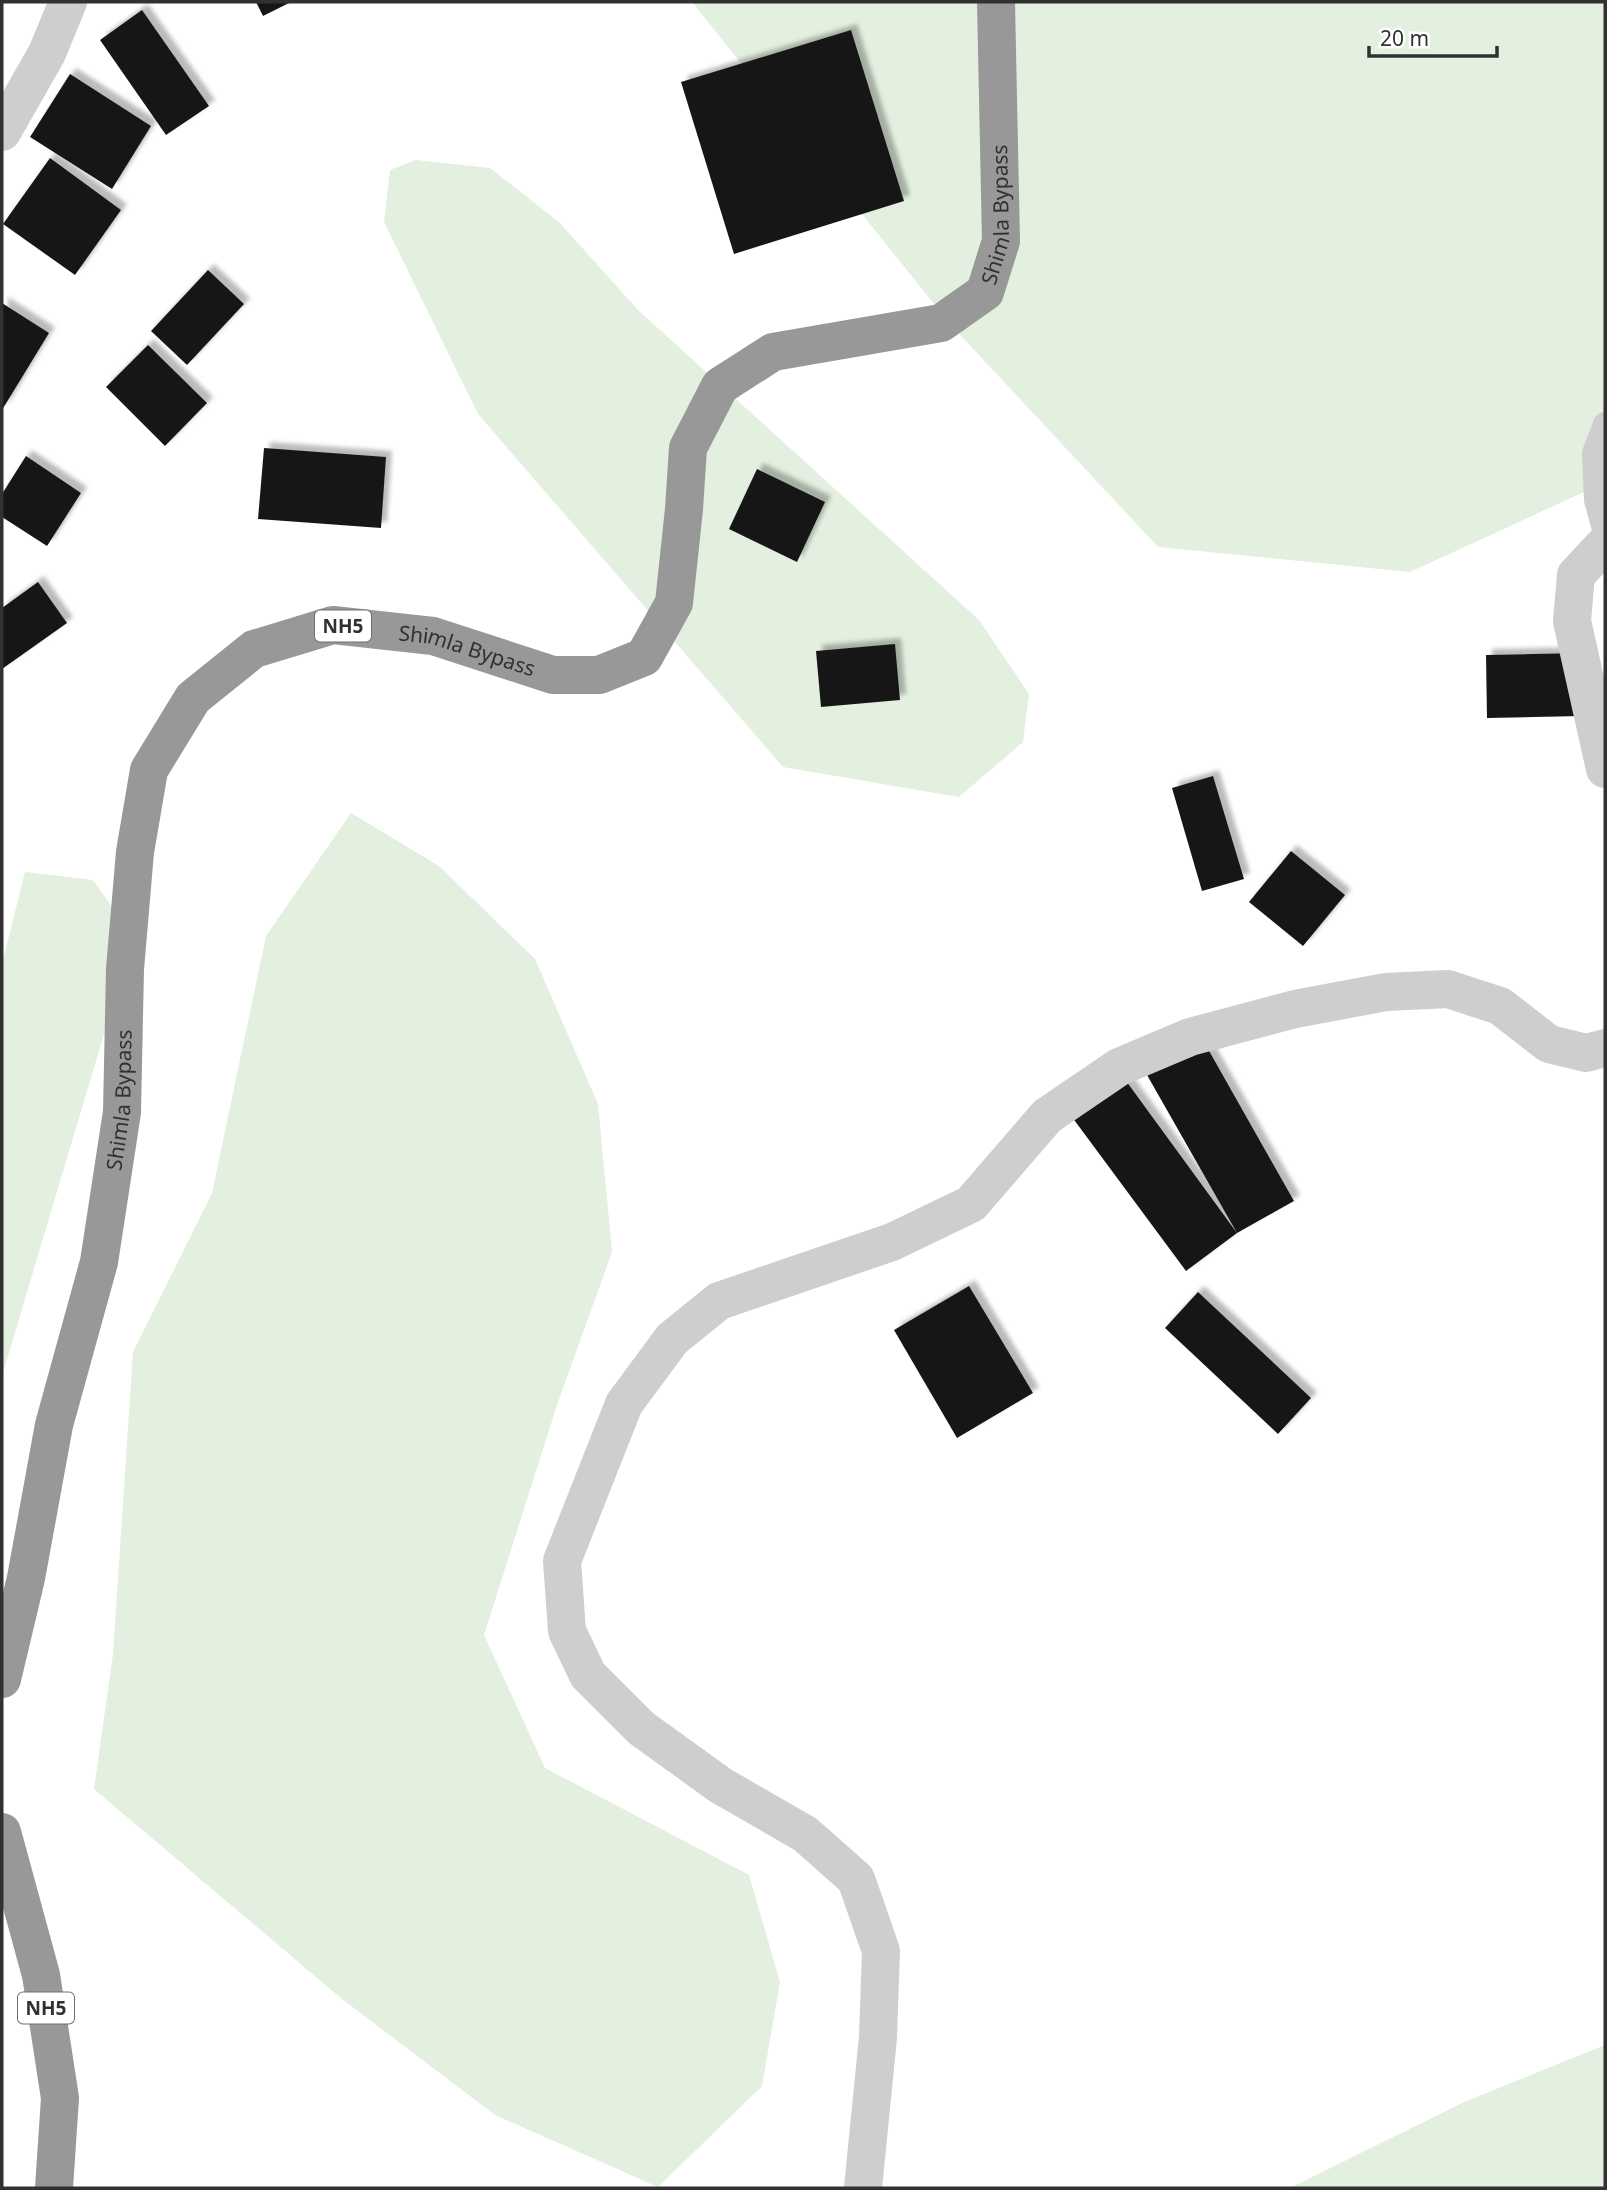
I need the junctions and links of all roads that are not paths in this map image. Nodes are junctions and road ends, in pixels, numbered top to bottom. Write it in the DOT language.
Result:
graph roads {
  1 [pos="68,2"];
  2 [pos="996,2"];
  3 [pos="2,132"];
  4 [pos="1605,424"];
  5 [pos="1605,533"];
  6 [pos="1605,544"];
  7 [pos="1605,769"];
  8 [pos="1605,1048"];
  9 [pos="2,1679"];
  10 [pos="2,1832"];
  11 [pos="54,2188"];
  12 [pos="863,2188"];
  1 -- 3 [label="street"];
  2 -- 9 [label="highway, Shimla Bypass / NH5"];
  4 -- 5 [label="lane"];
  6 -- 7 [label="street"];
  8 -- 12 [label="street"];
  10 -- 11 [label="highway, NH5"];
}
